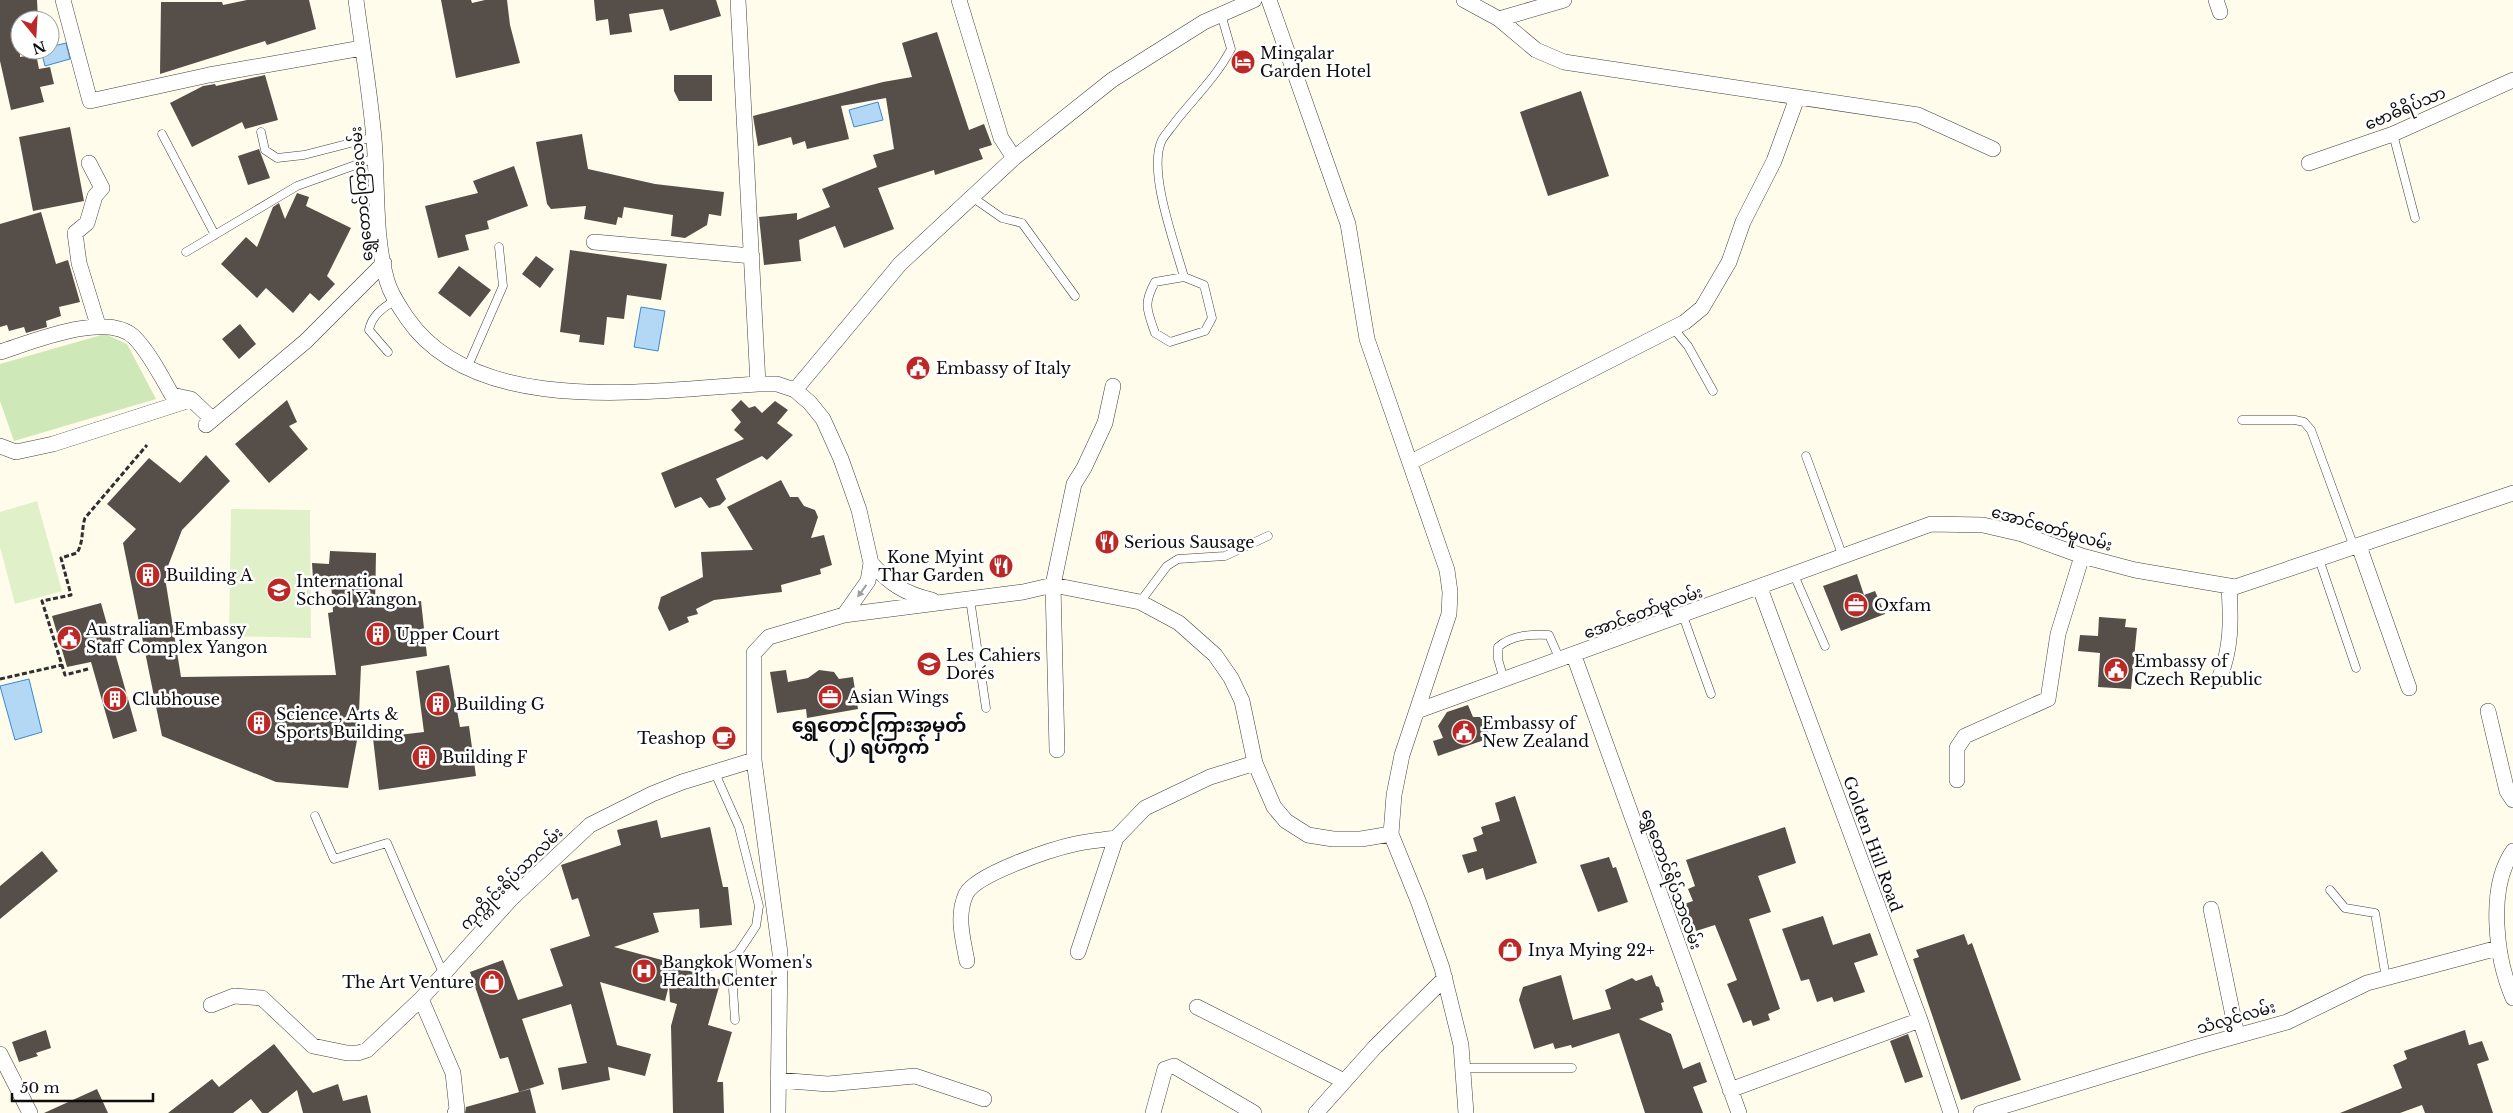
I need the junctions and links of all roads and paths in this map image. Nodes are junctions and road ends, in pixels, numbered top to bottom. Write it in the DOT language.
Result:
graph roads {
  1 [pos="63,0"];
  2 [pos="356,0"];
  3 [pos="738,0"];
  4 [pos="959,0"];
  5 [pos="1254,0"];
  6 [pos="1269,0"];
  7 [pos="1464,0"];
  8 [pos="1564,0"];
  9 [pos="1221,14"];
  10 [pos="1499,19"];
  11 [pos="362,48"];
  12 [pos="2513,80"];
  13 [pos="1797,98"];
  14 [pos="261,132"];
  15 [pos="162,134"];
  16 [pos="2393,134"];
  17 [pos="374,137"];
  18 [pos="1993,149"];
  19 [pos="375,158"];
  20 [pos="1014,158"];
  21 [pos="89,163"];
  22 [pos="2309,164"];
  23 [pos="972,197"];
  24 [pos="2415,218"];
  25 [pos="215,235"];
  26 [pos="594,242"];
  27 [pos="499,247"];
  28 [pos="186,252"];
  29 [pos="752,256"];
  30 [pos="384,263"];
  31 [pos="1184,277"];
  32 [pos="1075,296"];
  33 [pos="395,300"];
  34 [pos="98,326"];
  35 [pos="1672,328"];
  36 [pos="0,352"];
  37 [pos="388,352"];
  38 [pos="468,366"];
  39 [pos="758,384"];
  40 [pos="1112,386"];
  41 [pos="795,390"];
  42 [pos="1713,391"];
  43 [pos="191,399"];
  44 [pos="2242,420"];
  45 [pos="146,445"];
  46 [pos="0,446"];
  47 [pos="1806,456"];
  48 [pos="1411,462"];
  49 [pos="2513,493"];
  50 [pos="1268,536"];
  51 [pos="2356,547"];
  52 [pos="2082,556"];
  53 [pos="1843,557"];
  54 [pos="2319,560"];
  55 [pos="872,563"];
  56 [pos="1794,575"];
  57 [pos="1053,585"];
  58 [pos="2229,586"];
  59 [pos="1760,588"];
  60 [pos="970,599"];
  61 [pos="941,602"];
  62 [pos="1140,602"];
  63 [pos="844,615"];
  64 [pos="1683,616"];
  65 [pos="1825,646"];
  66 [pos="1567,658"];
  67 [pos="62,665"];
  68 [pos="88,668"];
  69 [pos="2356,668"];
  70 [pos="0,679"];
  71 [pos="2219,679"];
  72 [pos="1504,680"];
  73 [pos="2409,688"];
  74 [pos="1711,694"];
  75 [pos="986,708"];
  76 [pos="1417,711"];
  77 [pos="2488,711"];
  78 [pos="1057,750"];
  79 [pos="754,760"];
  80 [pos="1255,763"];
  81 [pos="715,773"];
  82 [pos="1957,780"];
  83 [pos="2513,800"];
  84 [pos="315,816"];
  85 [pos="1390,834"];
  86 [pos="1116,838"];
  87 [pos="2513,851"];
  88 [pos="2330,890"];
  89 [pos="2211,909"];
  90 [pos="2498,948"];
  91 [pos="1078,952"];
  92 [pos="731,957"];
  93 [pos="967,962"];
  94 [pos="697,968"];
  95 [pos="443,973"];
  96 [pos="1445,978"];
  97 [pos="2386,978"];
  98 [pos="2513,998"];
  99 [pos="420,999"];
  100 [pos="211,1005"];
  101 [pos="1197,1007"];
  102 [pos="735,1020"];
  103 [pos="1920,1020"];
  104 [pos="2238,1035"];
  105 [pos="0,1054"];
  106 [pos="1464,1068"];
  107 [pos="1572,1068"];
  108 [pos="778,1080"];
  109 [pos="1344,1081"];
  110 [pos="1730,1090"];
  111 [pos="984,1099"];
  112 [pos="30,1113"];
  113 [pos="455,1113"];
  114 [pos="778,1113"];
  115 [pos="1152,1113"];
  116 [pos="1254,1113"];
  117 [pos="1316,1113"];
  118 [pos="1466,1113"];
  119 [pos="1738,1113"];
  120 [pos="1951,1113"];
  121 [pos="1981,1113"];
  1 -- 11 [label="street"];
  2 -- 11 [label="street, ရွှေတောင်ကြားလမ်း"];
  3 -- 29 [label="street"];
  4 -- 20 [label="street"];
  5 -- 9 [label="street"];
  6 -- 48 [label="street"];
  7 -- 10 [label="street"];
  8 -- 10 [label="street"];
  9 -- 20 [label="street"];
  9 -- 31 [label="lane"];
  10 -- 13 [label="street"];
  11 -- 17 [label="street, ရွှေတောင်ကြားလမ်း"];
  12 -- 16 [label="street, ဗောဓိရိပ်သာ"];
  13 -- 18 [label="street"];
  13 -- 35 [label="street"];
  14 -- 17 [label="lane"];
  15 -- 25 [label="lane"];
  16 -- 22 [label="street, ဗောဓိရိပ်သာ"];
  16 -- 24 [label="lane"];
  17 -- 19 [label="street, ရွှေတောင်ကြားလမ်း"];
  19 -- 25 [label="lane"];
  19 -- 30 [label="street, ရွှေတောင်ကြားလမ်း"];
  20 -- 23 [label="street"];
  21 -- 34 [label="street"];
  23 -- 32 [label="lane"];
  23 -- 41 [label="street"];
  25 -- 28 [label="lane"];
  26 -- 29 [label="street"];
  27 -- 38 [label="lane"];
  29 -- 39 [label="street"];
  30 -- 33 [label="street, ရွှေတောင်ကြားလမ်း"];
  30 -- 43 [label="street"];
  31 -- 31 [label="lane"];
  33 -- 37 [label="lane"];
  33 -- 38 [label="street, ရွှေတောင်ကြားလမ်း"];
  34 -- 36 [label="street"];
  34 -- 43 [label="street"];
  35 -- 42 [label="lane"];
  35 -- 48 [label="street"];
  38 -- 39 [label="street, ရွှေတောင်ကြားလမ်း"];
  39 -- 41 [label="street, ရွှေတောင်ကြားလမ်း"];
  40 -- 57 [label="street"];
  41 -- 55 [label="street"];
  43 -- 46 [label="street"];
  44 -- 51 [label="lane"];
  45 -- 67 [label="path"];
  47 -- 53 [label="lane"];
  48 -- 76 [label="street"];
  49 -- 51 [label="street, အောင်တော်မူလမ်း"];
  50 -- 62 [label="lane"];
  51 -- 54 [label="street, အောင်တော်မူလမ်း"];
  51 -- 73 [label="street"];
  52 -- 53 [label="street, အောင်တော်မူလမ်း"];
  52 -- 58 [label="street, အောင်တော်မူလမ်း"];
  52 -- 82 [label="street"];
  53 -- 56 [label="street, အောင်တော်မူလမ်း"];
  54 -- 58 [label="street, အောင်တော်မူလမ်း"];
  54 -- 69 [label="lane"];
  55 -- 61 [label="street"];
  55 -- 63 [label="street, one-way"];
  56 -- 59 [label="street, အောင်တော်မူလမ်း"];
  56 -- 65 [label="lane"];
  57 -- 60 [label="street"];
  57 -- 62 [label="street"];
  57 -- 78 [label="street"];
  58 -- 71 [label="street"];
  59 -- 64 [label="street, အောင်တော်မူလမ်း"];
  59 -- 103 [label="street, Golden Hill Road"];
  60 -- 61 [label="street"];
  60 -- 75 [label="lane"];
  61 -- 63 [label="street"];
  62 -- 80 [label="street"];
  63 -- 79 [label="street"];
  64 -- 66 [label="street, အောင်တော်မူလမ်း"];
  64 -- 74 [label="lane"];
  66 -- 72 [label="street, အောင်တော်မူလမ်း"];
  66 -- 72 [label="lane"];
  66 -- 110 [label="street, ရွှေတောင်ရိပ်သာလမ်း"];
  67 -- 68 [label="path"];
  67 -- 70 [label="path"];
  72 -- 76 [label="street, အောင်တော်မူလမ်း"];
  76 -- 85 [label="street"];
  77 -- 83 [label="street"];
  79 -- 81 [label="street, ကုက္ကိုင်းရိပ်သာလမ်း"];
  79 -- 108 [label="street"];
  80 -- 85 [label="street"];
  80 -- 86 [label="street"];
  81 -- 92 [label="lane"];
  81 -- 95 [label="street, ကုက္ကိုင်းရိပ်သာလမ်း"];
  84 -- 95 [label="lane"];
  85 -- 96 [label="street"];
  86 -- 91 [label="street"];
  86 -- 93 [label="street"];
  87 -- 90 [label="street"];
  88 -- 97 [label="lane"];
  89 -- 104 [label="street"];
  90 -- 97 [label="street, သံလွင်လမ်း"];
  90 -- 98 [label="street"];
  92 -- 94 [label="lane"];
  92 -- 102 [label="lane"];
  95 -- 99 [label="street, ကုက္ကိုင်းရိပ်သာလမ်း"];
  96 -- 106 [label="street"];
  96 -- 109 [label="street"];
  97 -- 104 [label="street, သံလွင်လမ်း"];
  99 -- 100 [label="street, ကုက္ကိုင်းရိပ်သာလမ်း"];
  99 -- 113 [label="street"];
  101 -- 109 [label="street"];
  103 -- 110 [label="street"];
  103 -- 120 [label="street, Golden Hill Road"];
  104 -- 121 [label="street, သံလွင်လမ်း"];
  105 -- 112 [label="street"];
  106 -- 107 [label="lane"];
  106 -- 118 [label="street"];
  108 -- 111 [label="street"];
  108 -- 114 [label="street"];
  109 -- 117 [label="street"];
  110 -- 119 [label="street, ရွှေတောင်ရိပ်သာလမ်း"];
  115 -- 116 [label="street"];
}
